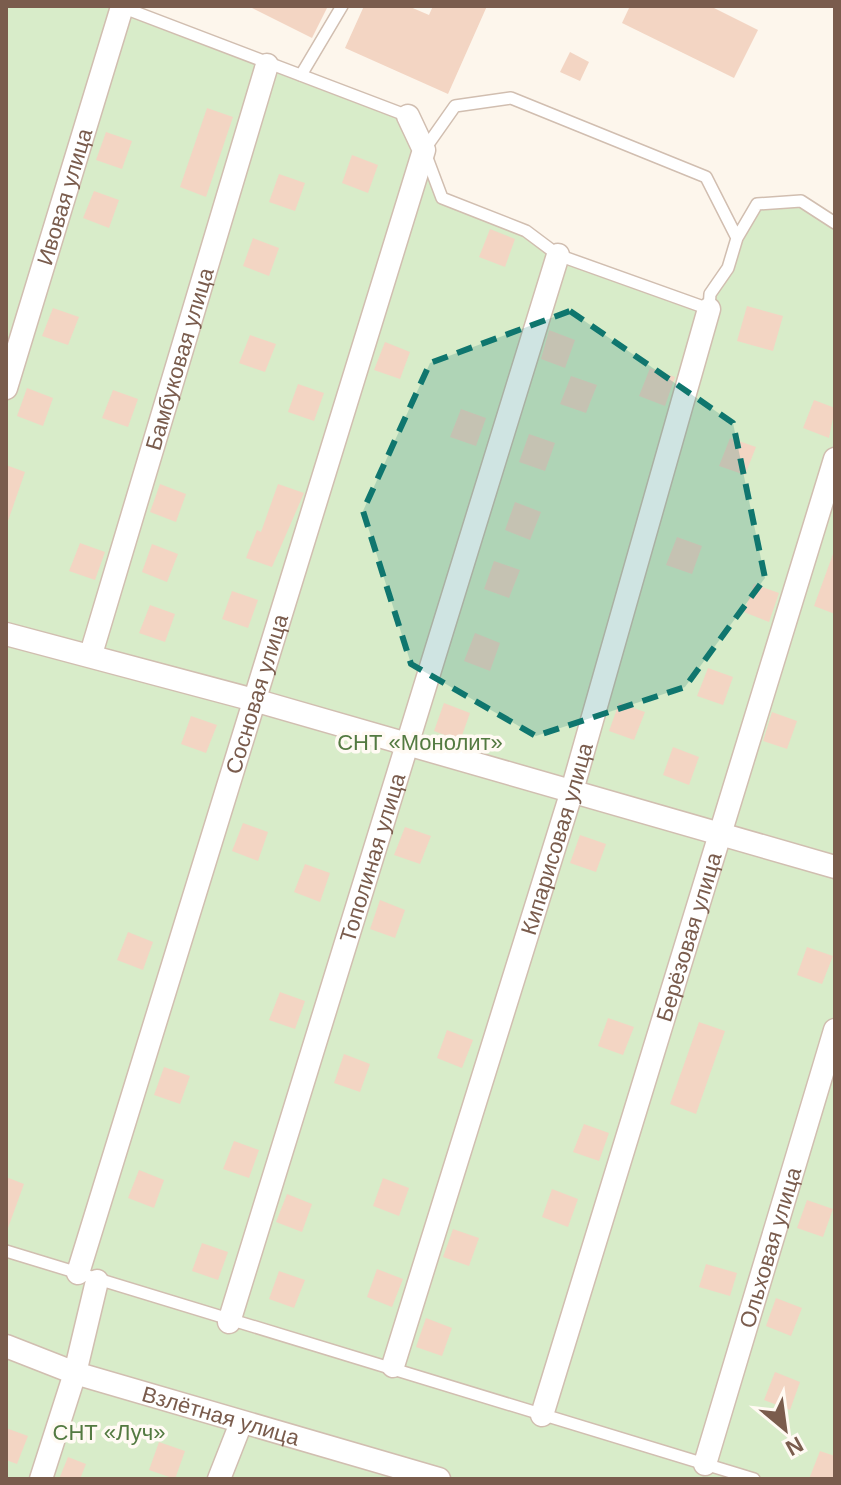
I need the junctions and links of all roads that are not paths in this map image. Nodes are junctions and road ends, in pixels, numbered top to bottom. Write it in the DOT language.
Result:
graph roads {
  1 [pos="342,6"];
  2 [pos="120,7"];
  3 [pos="267,65"];
  4 [pos="301,75"];
  5 [pos="408,116"];
  6 [pos="424,150"];
  7 [pos="835,223"];
  8 [pos="737,238"];
  9 [pos="558,255"];
  10 [pos="709,309"];
  11 [pos="6,388"];
  12 [pos="835,459"];
  13 [pos="6,634"];
  14 [pos="91,654"];
  15 [pos="254,700"];
  16 [pos="409,746"];
  17 [pos="571,794"];
  18 [pos="717,835"];
  19 [pos="835,867"];
  20 [pos="835,1030"];
  21 [pos="6,1251"];
  22 [pos="87,1277"];
  23 [pos="229,1322"];
  24 [pos="6,1346"];
  25 [pos="393,1366"];
  26 [pos="75,1373"];
  27 [pos="542,1415"];
  28 [pos="241,1423"];
  29 [pos="705,1464"];
  30 [pos="392,1472"];
  31 [pos="41,1479"];
  32 [pos="219,1479"];
  33 [pos="439,1479"];
  34 [pos="754,1479"];
  1 -- 4 [label="lane"];
  2 -- 3 [label="lane"];
  2 -- 11 [label="street, Ивовая улица"];
  3 -- 4 [label="lane"];
  3 -- 14 [label="street, Бамбуковая улица"];
  4 -- 5 [label="lane"];
  5 -- 6 [label="street"];
  6 -- 8 [label="lane"];
  6 -- 9 [label="lane"];
  6 -- 15 [label="street, Сосновая улица"];
  7 -- 8 [label="lane"];
  8 -- 10 [label="lane"];
  9 -- 10 [label="lane"];
  9 -- 16 [label="street, Тополиная улица"];
  10 -- 17 [label="street, Кипарисовая улица"];
  12 -- 18 [label="street, Берёзовая улица"];
  13 -- 14 [label="street"];
  14 -- 15 [label="street"];
  15 -- 16 [label="street"];
  15 -- 22 [label="street, Сосновая улица"];
  16 -- 17 [label="street"];
  16 -- 23 [label="street, Тополиная улица"];
  17 -- 18 [label="street"];
  17 -- 25 [label="street, Кипарисовая улица"];
  18 -- 19 [label="street"];
  18 -- 27 [label="street, Берёзовая улица"];
  20 -- 29 [label="street, Ольховая улица"];
  21 -- 22 [label="lane"];
  22 -- 23 [label="lane"];
  22 -- 26 [label="street, Сосновая улица"];
  23 -- 25 [label="lane"];
  24 -- 26 [label="street, Взлётная улица"];
  25 -- 27 [label="lane"];
  26 -- 28 [label="street, Взлётная улица"];
  26 -- 31 [label="street, Сосновая улица"];
  27 -- 29 [label="lane"];
  28 -- 30 [label="street, Взлётная улица"];
  28 -- 32 [label="street"];
  29 -- 34 [label="lane"];
  30 -- 33 [label="street, Взлётная улица"];
}
